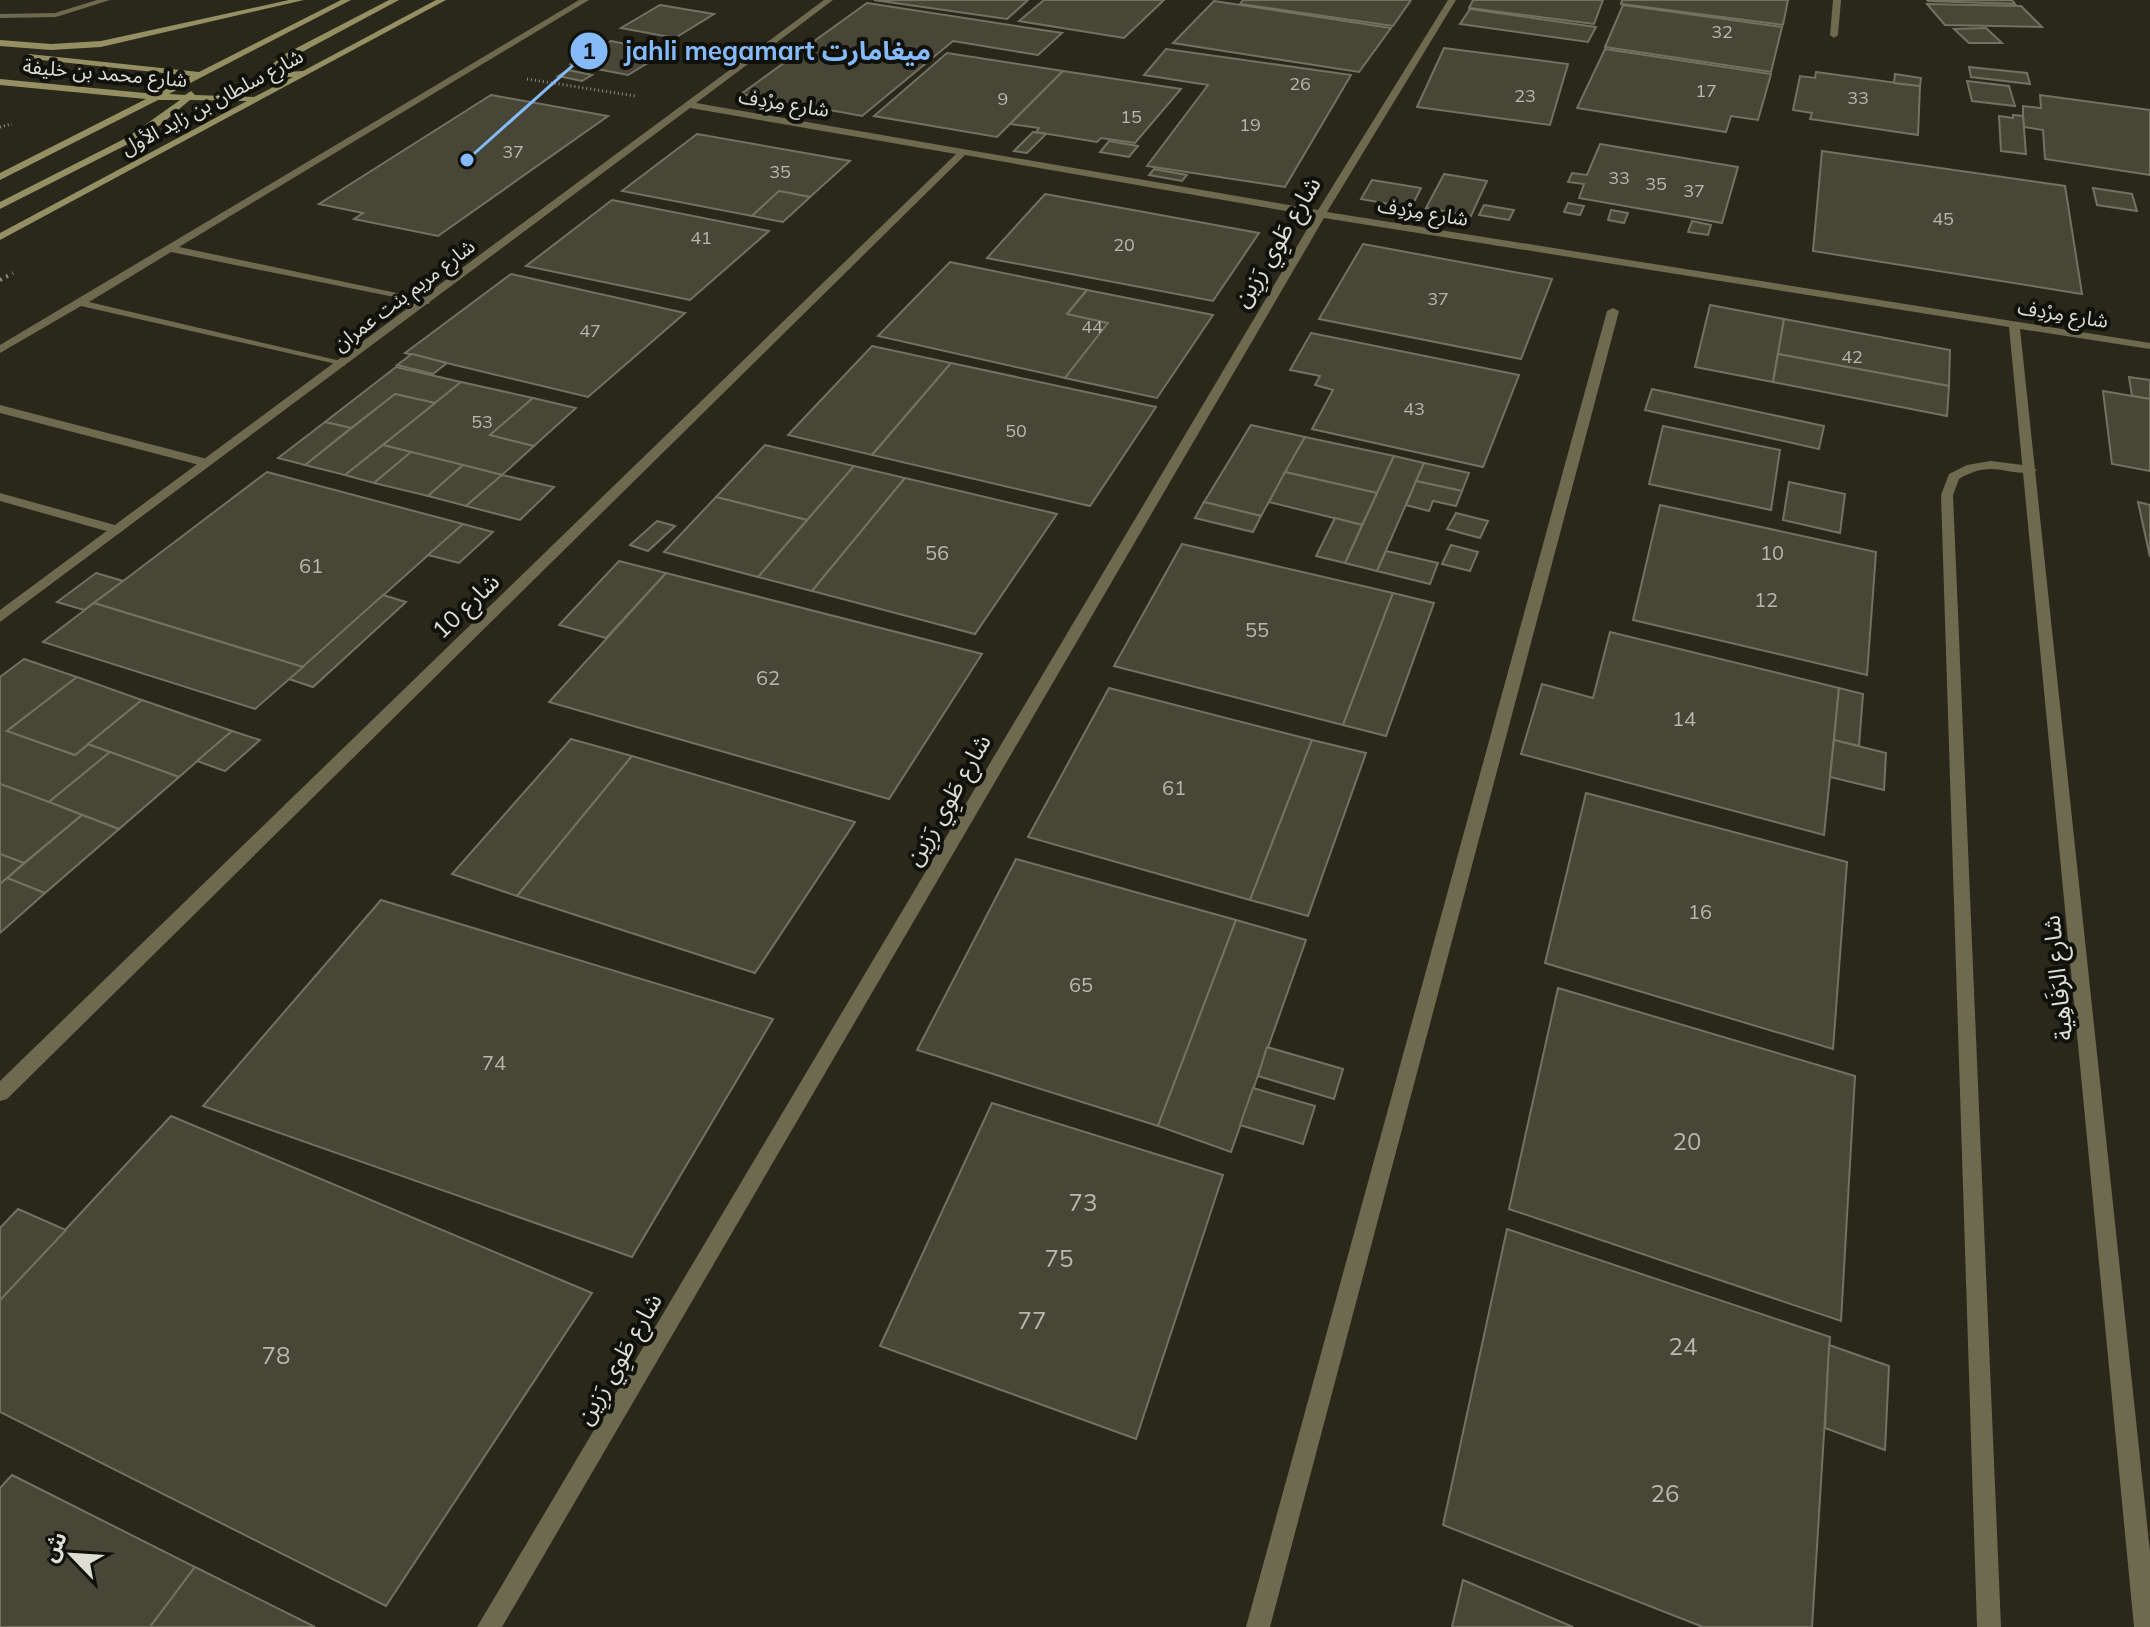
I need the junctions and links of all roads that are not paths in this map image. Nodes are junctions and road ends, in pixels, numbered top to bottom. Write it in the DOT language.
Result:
graph roads {
  1 [pos="106,0"];
  2 [pos="300,0"];
  3 [pos="347,0"];
  4 [pos="395,0"];
  5 [pos="442,0"];
  6 [pos="585,0"];
  7 [pos="829,0"];
  8 [pos="1452,0"];
  9 [pos="1837,0"];
  10 [pos="0,16"];
  11 [pos="1834,35"];
  12 [pos="0,43"];
  13 [pos="0,53"];
  14 [pos="309,71"];
  15 [pos="197,74"];
  16 [pos="0,82"];
  17 [pos="156,97"];
  18 [pos="189,98"];
  19 [pos="256,98"];
  20 [pos="691,105"];
  21 [pos="964,151"];
  22 [pos="0,177"];
  23 [pos="0,206"];
  24 [pos="1321,214"];
  25 [pos="0,237"];
  26 [pos="172,249"];
  27 [pos="425,302"];
  28 [pos="81,303"];
  29 [pos="1613,311"];
  30 [pos="2014,325"];
  31 [pos="2150,346"];
  32 [pos="0,350"];
  33 [pos="341,364"];
  34 [pos="0,409"];
  35 [pos="207,463"];
  36 [pos="2031,470"];
  37 [pos="0,497"];
  38 [pos="117,530"];
  39 [pos="0,617"];
  40 [pos="0,1093"];
  41 [pos="489,1627"];
  42 [pos="1258,1627"];
  43 [pos="1989,1627"];
  44 [pos="2146,1627"];
  1 -- 10 [label="street"];
  2 -- 12 [label="main road"];
  3 -- 15 [label="main road, شارع سلطان بن زايد الأول"];
  4 -- 14 [label="main road"];
  5 -- 14 [label="main road, شارع سلطان بن زايد الأول"];
  6 -- 26 [label="street"];
  7 -- 20 [label="street, شارع مريم بنت عمران"];
  8 -- 24 [label="street, شارع طَوِي رَزِين"];
  9 -- 11 [label="street"];
  13 -- 15 [label="main road, شارع محمد بن خليفة"];
  14 -- 19 [label="main road, شارع سلطان بن زايد الأول"];
  15 -- 17 [label="main road, شارع سلطان بن زايد الأول"];
  15 -- 18 [label="main road"];
  16 -- 17 [label="main road, شارع محمد بن خليفة"];
  17 -- 18 [label="main road, شارع محمد بن خليفة"];
  17 -- 22 [label="main road, شارع سلطان بن زايد الأول"];
  18 -- 19 [label="main road, شارع محمد بن خليفة"];
  18 -- 23 [label="main road"];
  19 -- 25 [label="main road, شارع سلطان بن زايد الأول"];
  20 -- 21 [label="street, شارع مِرْدِف"];
  20 -- 27 [label="street, شارع مريم بنت عمران"];
  21 -- 24 [label="street, شارع مِرْدِف"];
  21 -- 40 [label="street, شارع 10"];
  24 -- 30 [label="street, شارع مِرْدِف"];
  24 -- 41 [label="street, شارع طَوِي رَزِين"];
  26 -- 27 [label="street"];
  26 -- 28 [label="street"];
  27 -- 33 [label="street, شارع مريم بنت عمران"];
  28 -- 32 [label="street"];
  28 -- 33 [label="street"];
  29 -- 42 [label="street"];
  30 -- 31 [label="street, شارع مِرْدِف"];
  30 -- 36 [label="street, شارع الرَفَاهِية"];
  33 -- 35 [label="street, شارع مريم بنت عمران"];
  34 -- 35 [label="street"];
  35 -- 38 [label="street, شارع مريم بنت عمران"];
  36 -- 43 [label="street"];
  36 -- 44 [label="street, شارع الرَفَاهِية"];
  37 -- 38 [label="street"];
  38 -- 39 [label="street, شارع مريم بنت عمران"];
}
